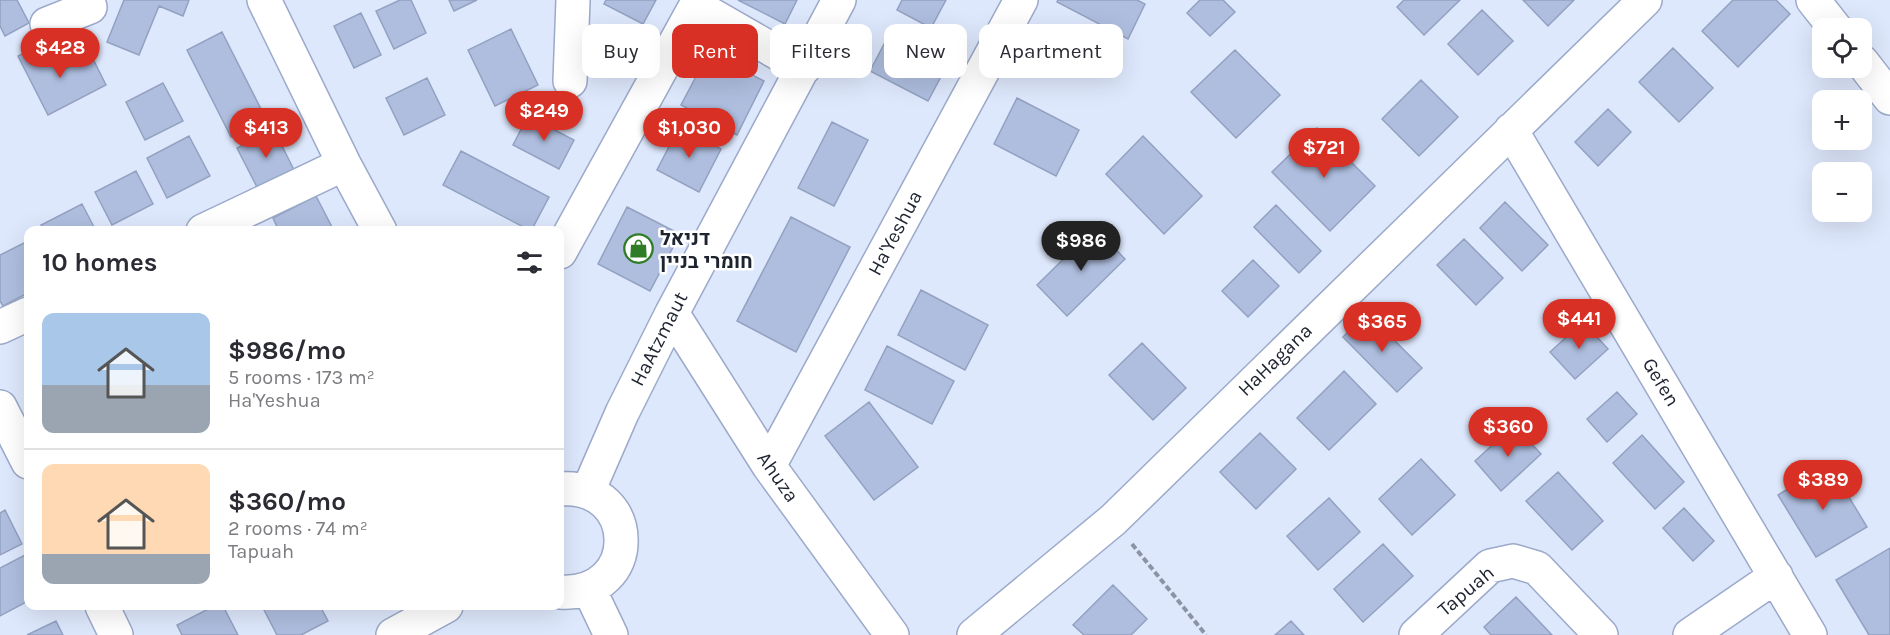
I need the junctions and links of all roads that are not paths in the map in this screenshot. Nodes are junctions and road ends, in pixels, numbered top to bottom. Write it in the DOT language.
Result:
graph roads {
  1 [pos="87,0"];
  2 [pos="264,0"];
  3 [pos="573,0"];
  4 [pos="839,0"];
  5 [pos="1021,0"];
  6 [pos="1645,0"];
  7 [pos="1813,0"];
  8 [pos="698,3"];
  9 [pos="1827,18"];
  10 [pos="47,24"];
  11 [pos="827,24"];
  12 [pos="770,47"];
  13 [pos="1872,75"];
  14 [pos="799,78"];
  15 [pos="570,81"];
  16 [pos="1890,98"];
  17 [pos="1510,130"];
  18 [pos="344,164"];
  19 [pos="214,226"];
  20 [pos="377,226"];
  21 [pos="564,245"];
  22 [pos="672,314"];
  23 [pos="24,316"];
  24 [pos="0,327"];
  25 [pos="0,407"];
  26 [pos="24,454"];
  27 [pos="769,466"];
  28 [pos="574,490"];
  29 [pos="1776,576"];
  30 [pos="574,591"];
  31 [pos="104,610"];
  32 [pos="439,610"];
  33 [pos="117,635"];
  34 [pos="393,635"];
  35 [pos="611,635"];
  36 [pos="892,635"];
  37 [pos="974,635"];
  38 [pos="1416,635"];
  39 [pos="1601,635"];
  40 [pos="1690,635"];
  41 [pos="1810,635"];
  1 -- 10 [label="street"];
  2 -- 18 [label="street"];
  3 -- 15 [label="street"];
  4 -- 11 [label="street, HaAtzmaut"];
  5 -- 27 [label="street, Ha'Yeshua"];
  6 -- 17 [label="street, HaHagana"];
  7 -- 9 [label="street"];
  8 -- 12 [label="street"];
  8 -- 21 [label="street"];
  13 -- 16 [label="street"];
  14 -- 22 [label="street, HaAtzmaut"];
  17 -- 29 [label="street, Gefen"];
  17 -- 37 [label="street, HaHagana"];
  18 -- 19 [label="street"];
  18 -- 20 [label="street"];
  22 -- 27 [label="street, Ahuza"];
  22 -- 28 [label="street, HaAtzmaut"];
  23 -- 24 [label="street"];
  25 -- 26 [label="street"];
  27 -- 36 [label="street, Ahuza"];
  28 -- 30 [label="street"];
  29 -- 40 [label="street"];
  29 -- 41 [label="street, Gefen"];
  30 -- 35 [label="street"];
  31 -- 33 [label="street"];
  32 -- 34 [label="street"];
  38 -- 39 [label="street, Tapuah"];
}
